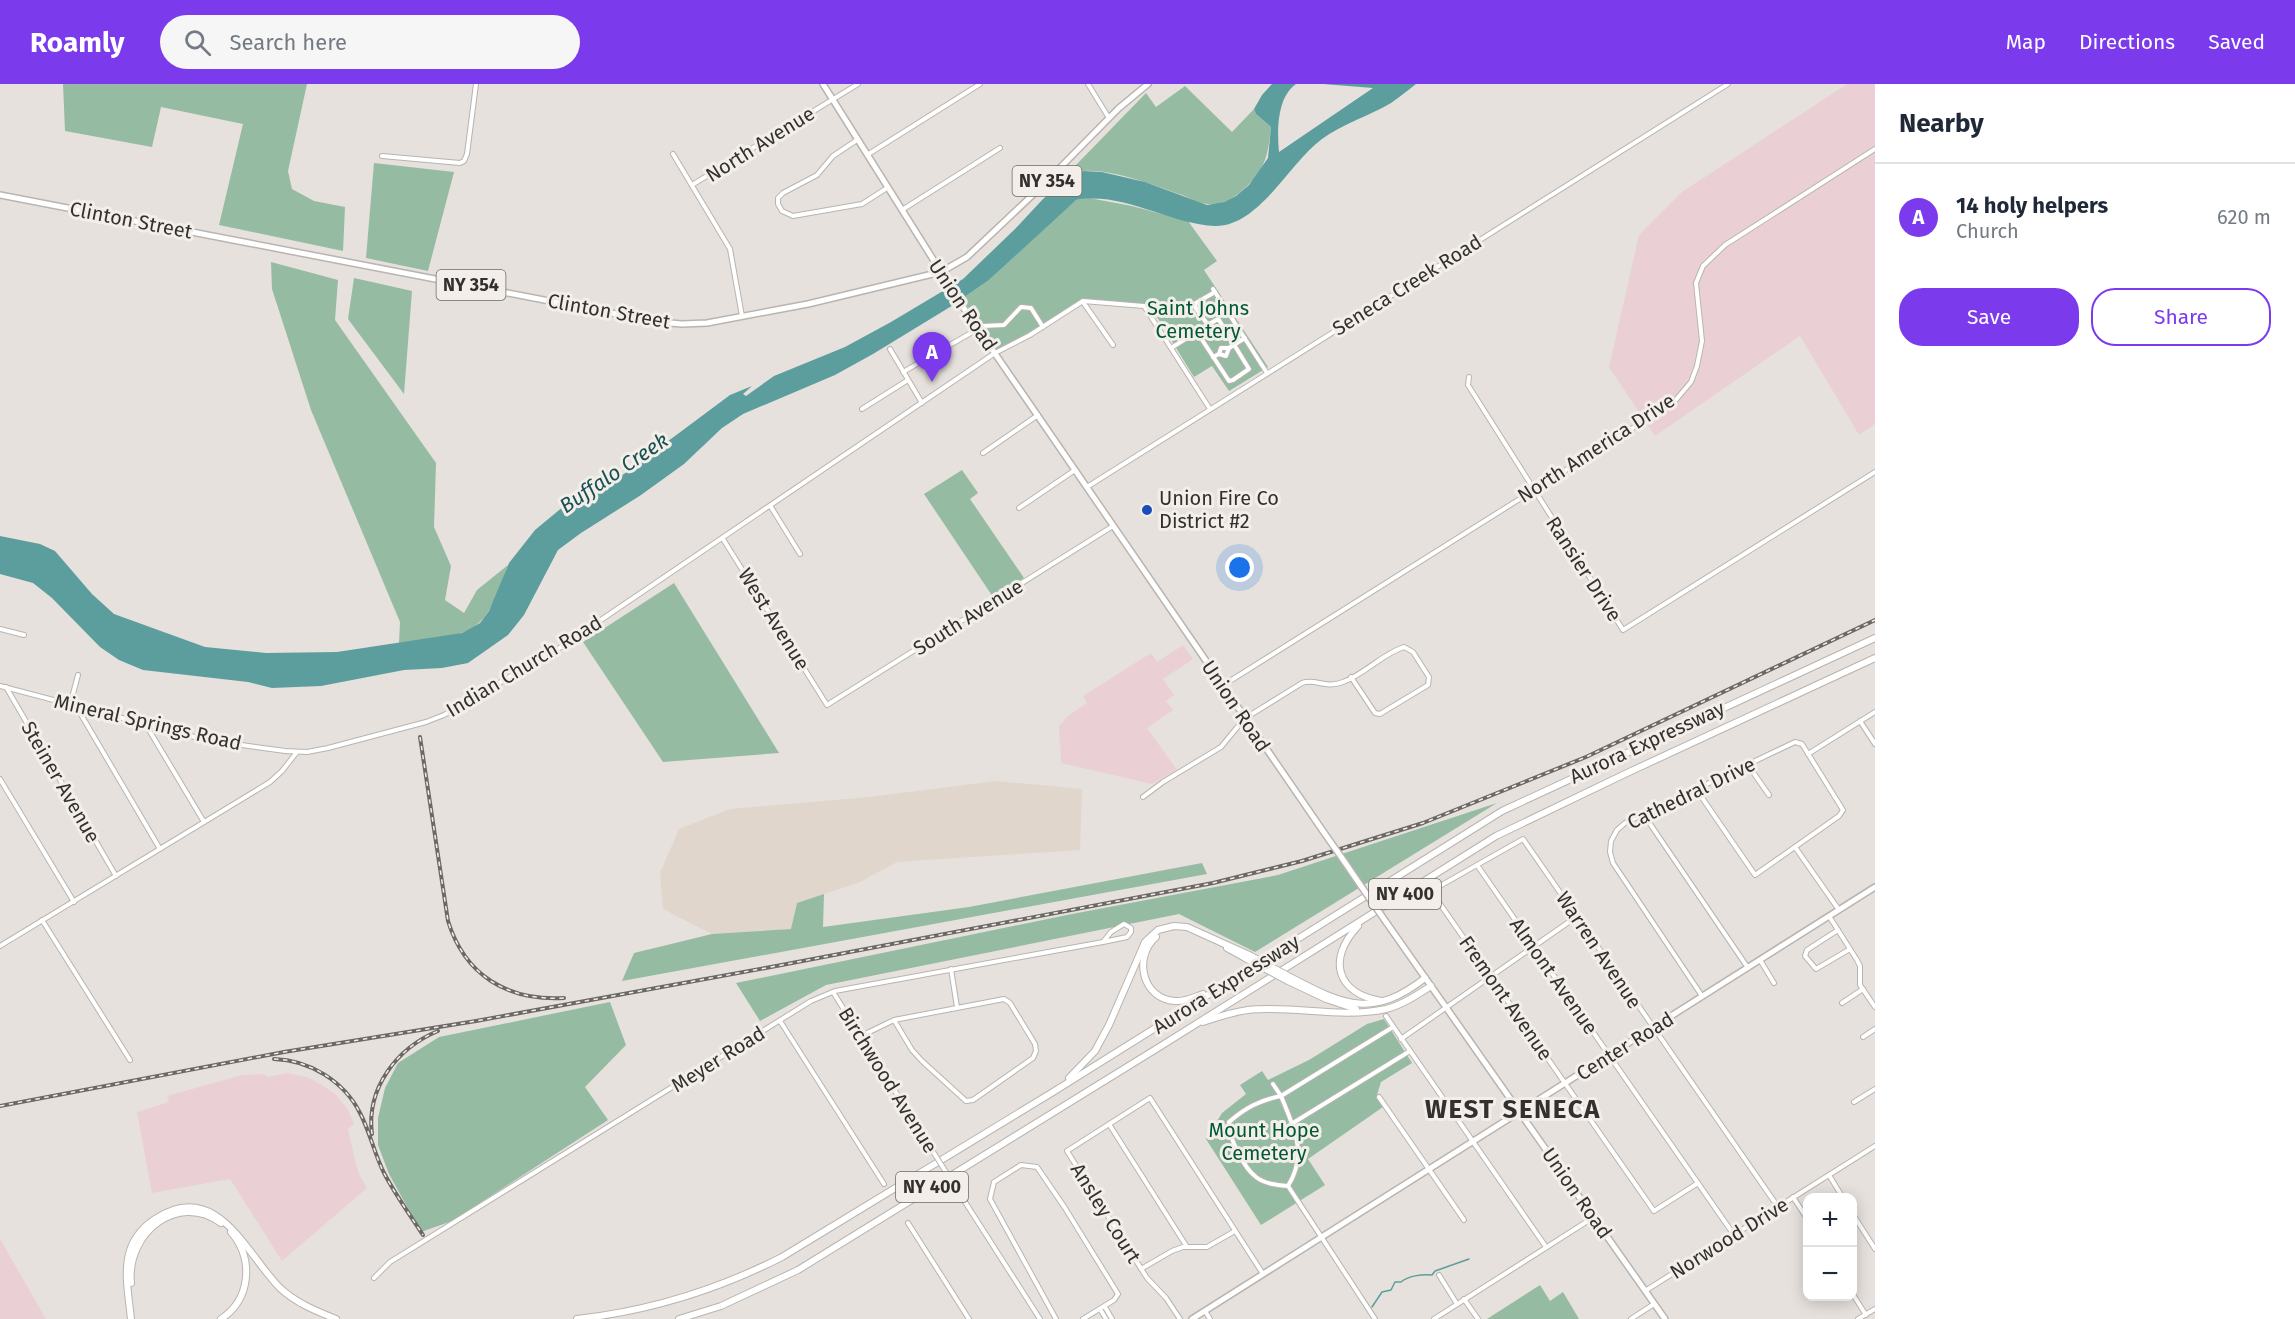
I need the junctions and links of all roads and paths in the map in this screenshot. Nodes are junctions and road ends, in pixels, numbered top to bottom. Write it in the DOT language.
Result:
graph roads {
  1 [pos="476,84"];
  2 [pos="823,84"];
  3 [pos="858,84"];
  4 [pos="980,84"];
  5 [pos="1088,84"];
  6 [pos="1148,84"];
  7 [pos="1728,84"];
  8 [pos="832,100"];
  9 [pos="1109,118"];
  10 [pos="856,140"];
  11 [pos="1000,148"];
  12 [pos="1875,149"];
  13 [pos="673,154"];
  14 [pos="382,156"];
  15 [pos="867,156"];
  16 [pos="693,186"];
  17 [pos="887,188"];
  18 [pos="0,195"];
  19 [pos="901,210"];
  20 [pos="941,272"];
  21 [pos="1083,301"];
  22 [pos="742,316"];
  23 [pos="1208,325"];
  24 [pos="1043,327"];
  25 [pos="979,328"];
  26 [pos="1197,332"];
  27 [pos="1245,338"];
  28 [pos="1235,344"];
  29 [pos="1113,345"];
  30 [pos="1171,348"];
  31 [pos="1229,348"];
  32 [pos="890,349"];
  33 [pos="995,353"];
  34 [pos="1219,354"];
  35 [pos="1213,357"];
  36 [pos="903,372"];
  37 [pos="1267,373"];
  38 [pos="1469,377"];
  39 [pos="908,380"];
  40 [pos="922,403"];
  41 [pos="862,409"];
  42 [pos="1210,409"];
  43 [pos="1038,415"];
  44 [pos="983,453"];
  45 [pos="1075,470"];
  46 [pos="1875,472"];
  47 [pos="1087,487"];
  48 [pos="1533,489"];
  49 [pos="771,507"];
  50 [pos="1019,508"];
  51 [pos="1113,526"];
  52 [pos="723,538"];
  53 [pos="800,554"];
  54 [pos="0,629"];
  55 [pos="24,635"];
  56 [pos="1875,638"];
  57 [pos="1875,658"];
  58 [pos="78,675"];
  59 [pos="1352,677"];
  60 [pos="0,686"];
  61 [pos="1222,686"];
  62 [pos="6,687"];
  63 [pos="824,700"];
  64 [pos="70,705"];
  65 [pos="76,706"];
  66 [pos="1875,712"];
  67 [pos="1244,719"];
  68 [pos="1860,721"];
  69 [pos="146,725"];
  70 [pos="1875,744"];
  71 [pos="297,752"];
  72 [pos="1808,754"];
  73 [pos="1748,765"];
  74 [pos="0,779"];
  75 [pos="1696,789"];
  76 [pos="1769,795"];
  77 [pos="1143,797"];
  78 [pos="1644,814"];
  79 [pos="204,822"];
  80 [pos="1795,847"];
  81 [pos="160,849"];
  82 [pos="1477,865"];
  83 [pos="116,876"];
  84 [pos="1875,887"];
  85 [pos="74,902"];
  86 [pos="1839,910"];
  87 [pos="1829,916"];
  88 [pos="1576,917"];
  89 [pos="42,920"];
  90 [pos="1364,920"];
  91 [pos="1838,930"];
  92 [pos="1103,942"];
  93 [pos="0,946"];
  94 [pos="1534,947"];
  95 [pos="1850,949"];
  96 [pos="1247,956"];
  97 [pos="1760,960"];
  98 [pos="1748,968"];
  99 [pos="951,969"];
  100 [pos="1492,977"];
  101 [pos="1425,978"];
  102 [pos="1290,979"];
  103 [pos="1774,983"];
  104 [pos="1431,986"];
  105 [pos="1863,989"];
  106 [pos="1212,991"];
  107 [pos="833,992"];
  108 [pos="1702,997"];
  109 [pos="1384,1001"];
  110 [pos="1842,1003"];
  111 [pos="957,1007"];
  112 [pos="1875,1007"];
  113 [pos="1446,1008"];
  114 [pos="1366,1011"];
  115 [pos="1386,1016"];
  116 [pos="894,1020"];
  117 [pos="780,1021"];
  118 [pos="1393,1027"];
  119 [pos="1189,1028"];
  120 [pos="1653,1029"];
  121 [pos="1875,1029"];
  122 [pos="861,1036"];
  123 [pos="1863,1037"];
  124 [pos="1401,1039"];
  125 [pos="1410,1051"];
  126 [pos="1610,1056"];
  127 [pos="130,1060"];
  128 [pos="1565,1083"];
  129 [pos="1273,1084"];
  130 [pos="1875,1089"];
  131 [pos="1053,1092"];
  132 [pos="1281,1096"];
  133 [pos="1379,1097"];
  134 [pos="1854,1102"];
  135 [pos="1519,1112"];
  136 [pos="1293,1123"];
  137 [pos="1109,1124"];
  138 [pos="1473,1142"];
  139 [pos="1875,1146"];
  140 [pos="1429,1170"];
  141 [pos="1829,1175"];
  142 [pos="1698,1183"];
  143 [pos="884,1184"];
  144 [pos="1288,1186"];
  145 [pos="1840,1193"];
  146 [pos="1794,1197"];
  147 [pos="1778,1207"];
  148 [pos="1803,1212"];
  149 [pos="1594,1217"];
  150 [pos="1464,1220"];
  151 [pos="1857,1221"];
  152 [pos="908,1223"];
  153 [pos="1235,1231"];
  154 [pos="1734,1235"];
  155 [pos="1323,1237"];
  156 [pos="1187,1247"];
  157 [pos="1546,1247"];
  158 [pos="1875,1249"];
  159 [pos="1141,1269"];
  160 [pos="1263,1274"];
  161 [pos="1439,1275"];
  162 [pos="374,1278"];
  163 [pos="1645,1291"];
  164 [pos="1464,1299"];
  165 [pos="1857,1301"];
  166 [pos="1457,1304"];
  167 [pos="1654,1304"];
  168 [pos="1102,1308"];
  169 [pos="1875,1309"];
  170 [pos="1205,1311"];
  171 [pos="1866,1315"];
  172 [pos="133,1319"];
  173 [pos="220,1319"];
  174 [pos="336,1319"];
  175 [pos="577,1319"];
  176 [pos="679,1319"];
  177 [pos="969,1319"];
  178 [pos="1040,1319"];
  179 [pos="1056,1319"];
  180 [pos="1083,1319"];
  181 [pos="1106,1319"];
  182 [pos="1112,1319"];
  183 [pos="1180,1319"];
  184 [pos="1192,1319"];
  185 [pos="1210,1319"];
  186 [pos="1375,1319"];
  187 [pos="1434,1319"];
  188 [pos="1478,1319"];
  189 [pos="1631,1319"];
  190 [pos="1665,1319"];
  191 [pos="1858,1319"];
  1 -- 14 [label="street"];
  2 -- 8 [label="main road, Union Road"];
  3 -- 8 [label="street, North Avenue"];
  4 -- 15 [label="street"];
  5 -- 9 [label="street"];
  6 -- 9 [label="main road, Clinton Street / NY 354"];
  7 -- 37 [label="street, Seneca Creek Road"];
  8 -- 10 [label="main road, Union Road"];
  8 -- 16 [label="street, North Avenue"];
  9 -- 20 [label="main road, Clinton Street / NY 354"];
  10 -- 15 [label="main road, Union Road"];
  10 -- 17 [label="street"];
  11 -- 19 [label="street"];
  12 -- 48 [label="street, North America Drive"];
  13 -- 16 [label="street"];
  15 -- 17 [label="main road, Union Road"];
  16 -- 22 [label="street"];
  17 -- 19 [label="main road, Union Road"];
  18 -- 22 [label="main road, Clinton Street / NY 354"];
  19 -- 20 [label="main road, Union Road"];
  20 -- 22 [label="main road, Clinton Street / NY 354"];
  20 -- 25 [label="main road, Union Road"];
  21 -- 24 [label="street, Indian Church Road"];
  21 -- 29 [label="street"];
  21 -- 30 [label="street"];
  23 -- 26 [label="street"];
  23 -- 27 [label="street"];
  23 -- 28 [label="street"];
  24 -- 25 [label="street"];
  24 -- 33 [label="street, Indian Church Road"];
  25 -- 33 [label="main road, Union Road"];
  25 -- 36 [label="street"];
  26 -- 30 [label="street"];
  26 -- 35 [label="street"];
  27 -- 28 [label="street"];
  27 -- 37 [label="street"];
  28 -- 31 [label="street"];
  28 -- 35 [label="street"];
  30 -- 42 [label="street"];
  31 -- 34 [label="street"];
  31 -- 34 [label="street"];
  32 -- 36 [label="street"];
  33 -- 40 [label="street, Indian Church Road"];
  33 -- 43 [label="main road, Union Road"];
  34 -- 35 [label="street"];
  36 -- 39 [label="street"];
  37 -- 42 [label="street, Seneca Creek Road"];
  38 -- 48 [label="street, Ransier Drive"];
  39 -- 40 [label="street"];
  39 -- 41 [label="street"];
  40 -- 49 [label="street, Indian Church Road"];
  42 -- 47 [label="street, Seneca Creek Road"];
  43 -- 44 [label="street"];
  43 -- 45 [label="main road, Union Road"];
  45 -- 47 [label="main road, Union Road"];
  45 -- 50 [label="street"];
  46 -- 48 [label="street, Ransier Drive"];
  47 -- 51 [label="main road, Union Road"];
  48 -- 61 [label="street, North America Drive"];
  49 -- 52 [label="street, Indian Church Road"];
  49 -- 53 [label="street"];
  51 -- 61 [label="main road, Union Road"];
  51 -- 63 [label="street, South Avenue"];
  52 -- 63 [label="street, West Avenue"];
  52 -- 71 [label="street, Indian Church Road"];
  54 -- 55 [label="street"];
  56 -- 106 [label="highway, Aurora Expressway / NY 400"];
  57 -- 90 [label="highway, Aurora Expressway / NY 400"];
  58 -- 64 [label="street"];
  59 -- 59 [label="street"];
  59 -- 67 [label="street"];
  60 -- 62 [label="street, Mineral Springs Road"];
  61 -- 67 [label="main road, Union Road"];
  62 -- 64 [label="street, Mineral Springs Road"];
  62 -- 83 [label="street, Steiner Avenue"];
  64 -- 65 [label="street, Mineral Springs Road"];
  65 -- 69 [label="street, Mineral Springs Road"];
  65 -- 81 [label="street"];
  66 -- 68 [label="street"];
  67 -- 77 [label="street"];
  67 -- 101 [label="main road, Union Road, bridge"];
  68 -- 70 [label="street"];
  68 -- 72 [label="street"];
  69 -- 71 [label="street, Mineral Springs Road"];
  69 -- 79 [label="street"];
  71 -- 79 [label="street"];
  72 -- 73 [label="street, Cathedral Drive"];
  72 -- 80 [label="street"];
  73 -- 75 [label="street, Cathedral Drive"];
  73 -- 76 [label="street"];
  74 -- 85 [label="street"];
  75 -- 78 [label="street, Cathedral Drive"];
  75 -- 80 [label="street"];
  78 -- 98 [label="street"];
  78 -- 108 [label="street, Cathedral Drive"];
  79 -- 81 [label="street"];
  80 -- 86 [label="street"];
  81 -- 83 [label="street"];
  82 -- 88 [label="street, Warren Avenue"];
  82 -- 94 [label="street, Almont Avenue"];
  82 -- 100 [label="street, Fremont Avenue"];
  83 -- 85 [label="street"];
  84 -- 86 [label="main road, Center Road"];
  85 -- 89 [label="street"];
  86 -- 87 [label="main road, Center Road"];
  87 -- 91 [label="street"];
  87 -- 97 [label="main road, Center Road"];
  88 -- 94 [label="street"];
  88 -- 120 [label="street, Warren Avenue"];
  89 -- 93 [label="street"];
  89 -- 127 [label="street"];
  90 -- 109 [label="highway"];
  90 -- 119 [label="highway, Aurora Expressway / NY 400"];
  91 -- 95 [label="street"];
  91 -- 95 [label="street"];
  92 -- 92 [label="street, Meyer Road"];
  92 -- 99 [label="street, Meyer Road"];
  94 -- 100 [label="street"];
  94 -- 126 [label="street, Almont Avenue"];
  95 -- 105 [label="street"];
  96 -- 102 [label="highway, bridge"];
  96 -- 106 [label="highway"];
  96 -- 131 [label="highway"];
  97 -- 98 [label="main road, Center Road"];
  97 -- 103 [label="street"];
  98 -- 108 [label="main road, Center Road"];
  99 -- 107 [label="street, Meyer Road"];
  99 -- 111 [label="street"];
  100 -- 113 [label="street"];
  100 -- 128 [label="street, Fremont Avenue"];
  101 -- 104 [label="main road, Union Road"];
  101 -- 109 [label="highway"];
  102 -- 109 [label="highway"];
  102 -- 114 [label="highway"];
  104 -- 113 [label="main road, Union Road"];
  104 -- 114 [label="highway"];
  105 -- 110 [label="street"];
  105 -- 112 [label="street"];
  106 -- 131 [label="highway, Aurora Expressway / NY 400"];
  107 -- 117 [label="street, Meyer Road"];
  107 -- 122 [label="street, Birchwood Avenue"];
  108 -- 120 [label="main road, Center Road"];
  111 -- 116 [label="street"];
  111 -- 116 [label="street"];
  113 -- 124 [label="street"];
  113 -- 135 [label="main road, Union Road"];
  114 -- 119 [label="highway"];
  115 -- 118 [label="street"];
  116 -- 122 [label="street"];
  117 -- 143 [label="street"];
  117 -- 162 [label="street, Meyer Road"];
  118 -- 124 [label="street"];
  118 -- 132 [label="street"];
  119 -- 176 [label="highway, Aurora Expressway / NY 400"];
  120 -- 126 [label="main road, Center Road"];
  120 -- 147 [label="street, Warren Avenue"];
  121 -- 123 [label="street"];
  122 -- 178 [label="street, Birchwood Avenue, bridge"];
  124 -- 125 [label="street"];
  125 -- 136 [label="street"];
  125 -- 138 [label="street"];
  126 -- 128 [label="main road, Center Road"];
  126 -- 142 [label="street, Almont Avenue"];
  128 -- 135 [label="main road, Center Road"];
  128 -- 142 [label="street, Fremont Avenue"];
  129 -- 132 [label="street"];
  130 -- 134 [label="street"];
  131 -- 175 [label="highway, Aurora Expressway / NY 400"];
  132 -- 136 [label="street"];
  132 -- 144 [label="street"];
  133 -- 140 [label="street"];
  135 -- 138 [label="main road, Center Road"];
  135 -- 149 [label="main road, Union Road"];
  136 -- 144 [label="street"];
  137 -- 153 [label="street, Ansley Court"];
  137 -- 156 [label="street"];
  137 -- 159 [label="street, Ansley Court"];
  138 -- 140 [label="main road, Center Road"];
  138 -- 157 [label="street"];
  139 -- 141 [label="street, Norwood Drive"];
  140 -- 150 [label="street"];
  140 -- 155 [label="main road, Center Road"];
  141 -- 145 [label="street"];
  141 -- 146 [label="street, Norwood Drive"];
  142 -- 154 [label="street, Almont Avenue"];
  144 -- 155 [label="street"];
  146 -- 147 [label="street, Norwood Drive"];
  146 -- 148 [label="street"];
  147 -- 154 [label="street, Norwood Drive"];
  149 -- 157 [label="street"];
  149 -- 163 [label="main road, Union Road"];
  151 -- 158 [label="street"];
  152 -- 177 [label="street"];
  153 -- 156 [label="street"];
  153 -- 160 [label="street, Ansley Court"];
  154 -- 163 [label="street, Norwood Drive"];
  155 -- 160 [label="main road, Center Road"];
  155 -- 186 [label="street"];
  156 -- 159 [label="street"];
  157 -- 164 [label="street"];
  159 -- 183 [label="street, Ansley Court"];
  160 -- 170 [label="main road, Center Road"];
  161 -- 166 [label="street"];
  163 -- 167 [label="main road, Union Road"];
  164 -- 166 [label="street"];
  164 -- 188 [label="street"];
  165 -- 171 [label="street"];
  166 -- 187 [label="street"];
  167 -- 189 [label="street"];
  167 -- 190 [label="main road, Union Road"];
  168 -- 179 [label="street"];
  168 -- 180 [label="street"];
  168 -- 181 [label="street"];
  168 -- 182 [label="street"];
  169 -- 171 [label="street"];
  170 -- 184 [label="main road, Center Road"];
  170 -- 185 [label="street"];
  171 -- 191 [label="street"];
  172 -- 173 [label="highway"];
  172 -- 174 [label="highway"];
}
